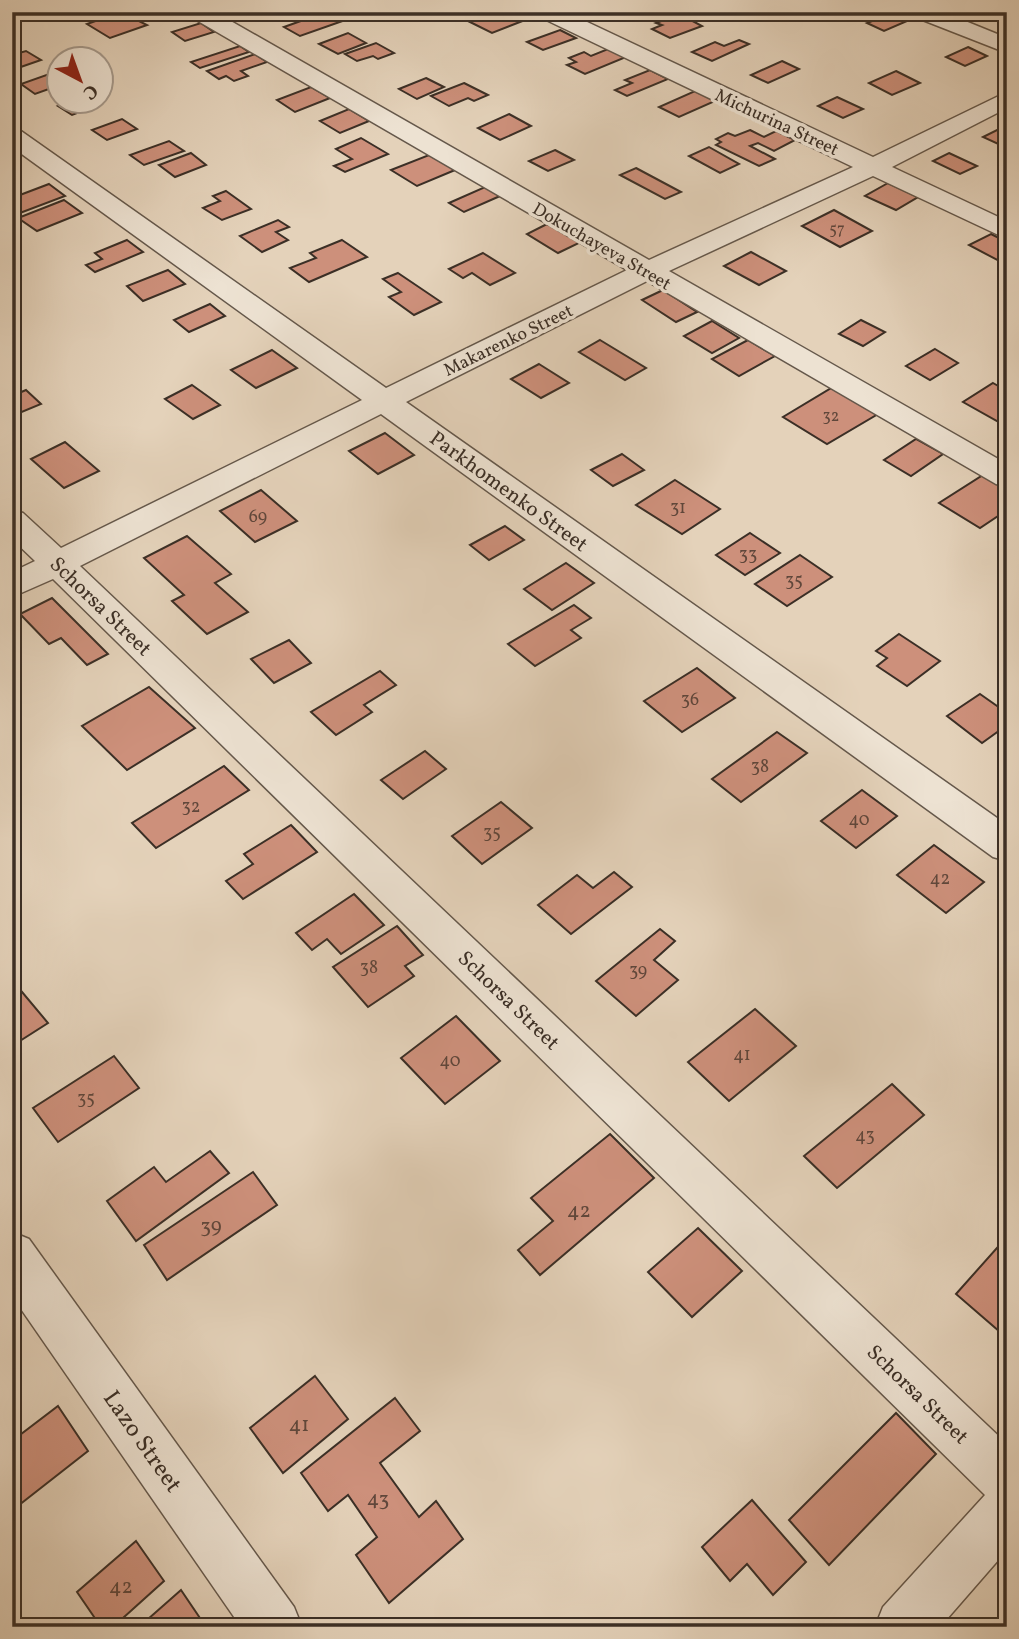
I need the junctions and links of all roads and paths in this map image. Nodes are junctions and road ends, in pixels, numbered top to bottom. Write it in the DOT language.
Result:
graph roads {
  1 [pos="199,12"];
  2 [pos="548,12"];
  3 [pos="923,12"];
  4 [pos="1007,46"];
  5 [pos="1007,99"];
  6 [pos="12,136"];
  7 [pos="873,167"];
  8 [pos="1007,231"];
  9 [pos="646,271"];
  10 [pos="384,402"];
  11 [pos="1007,477"];
  12 [pos="12,520"];
  13 [pos="57,564"];
  14 [pos="12,586"];
  15 [pos="1007,846"];
  16 [pos="12,1255"];
  17 [pos="1007,1480"];
  18 [pos="1007,1510"];
  19 [pos="274,1627"];
  20 [pos="903,1627"];
  1 -- 9 [label="street, Dokuchayeva Street"];
  2 -- 7 [label="street, Michurina Street"];
  3 -- 4 [label="street"];
  5 -- 7 [label="street, Makarenko Street"];
  6 -- 10 [label="street, Parkhomenko Street"];
  7 -- 8 [label="street, Michurina Street"];
  7 -- 9 [label="street, Makarenko Street"];
  9 -- 10 [label="street, Makarenko Street"];
  9 -- 11 [label="street, Dokuchayeva Street"];
  10 -- 13 [label="street, Makarenko Street"];
  10 -- 15 [label="street, Parkhomenko Street"];
  12 -- 13 [label="street, Schorsa Street"];
  13 -- 14 [label="street, Makarenko Street"];
  13 -- 17 [label="street, Schorsa Street"];
  16 -- 19 [label="street, Lazo Street"];
  18 -- 20 [label="street"];
}
